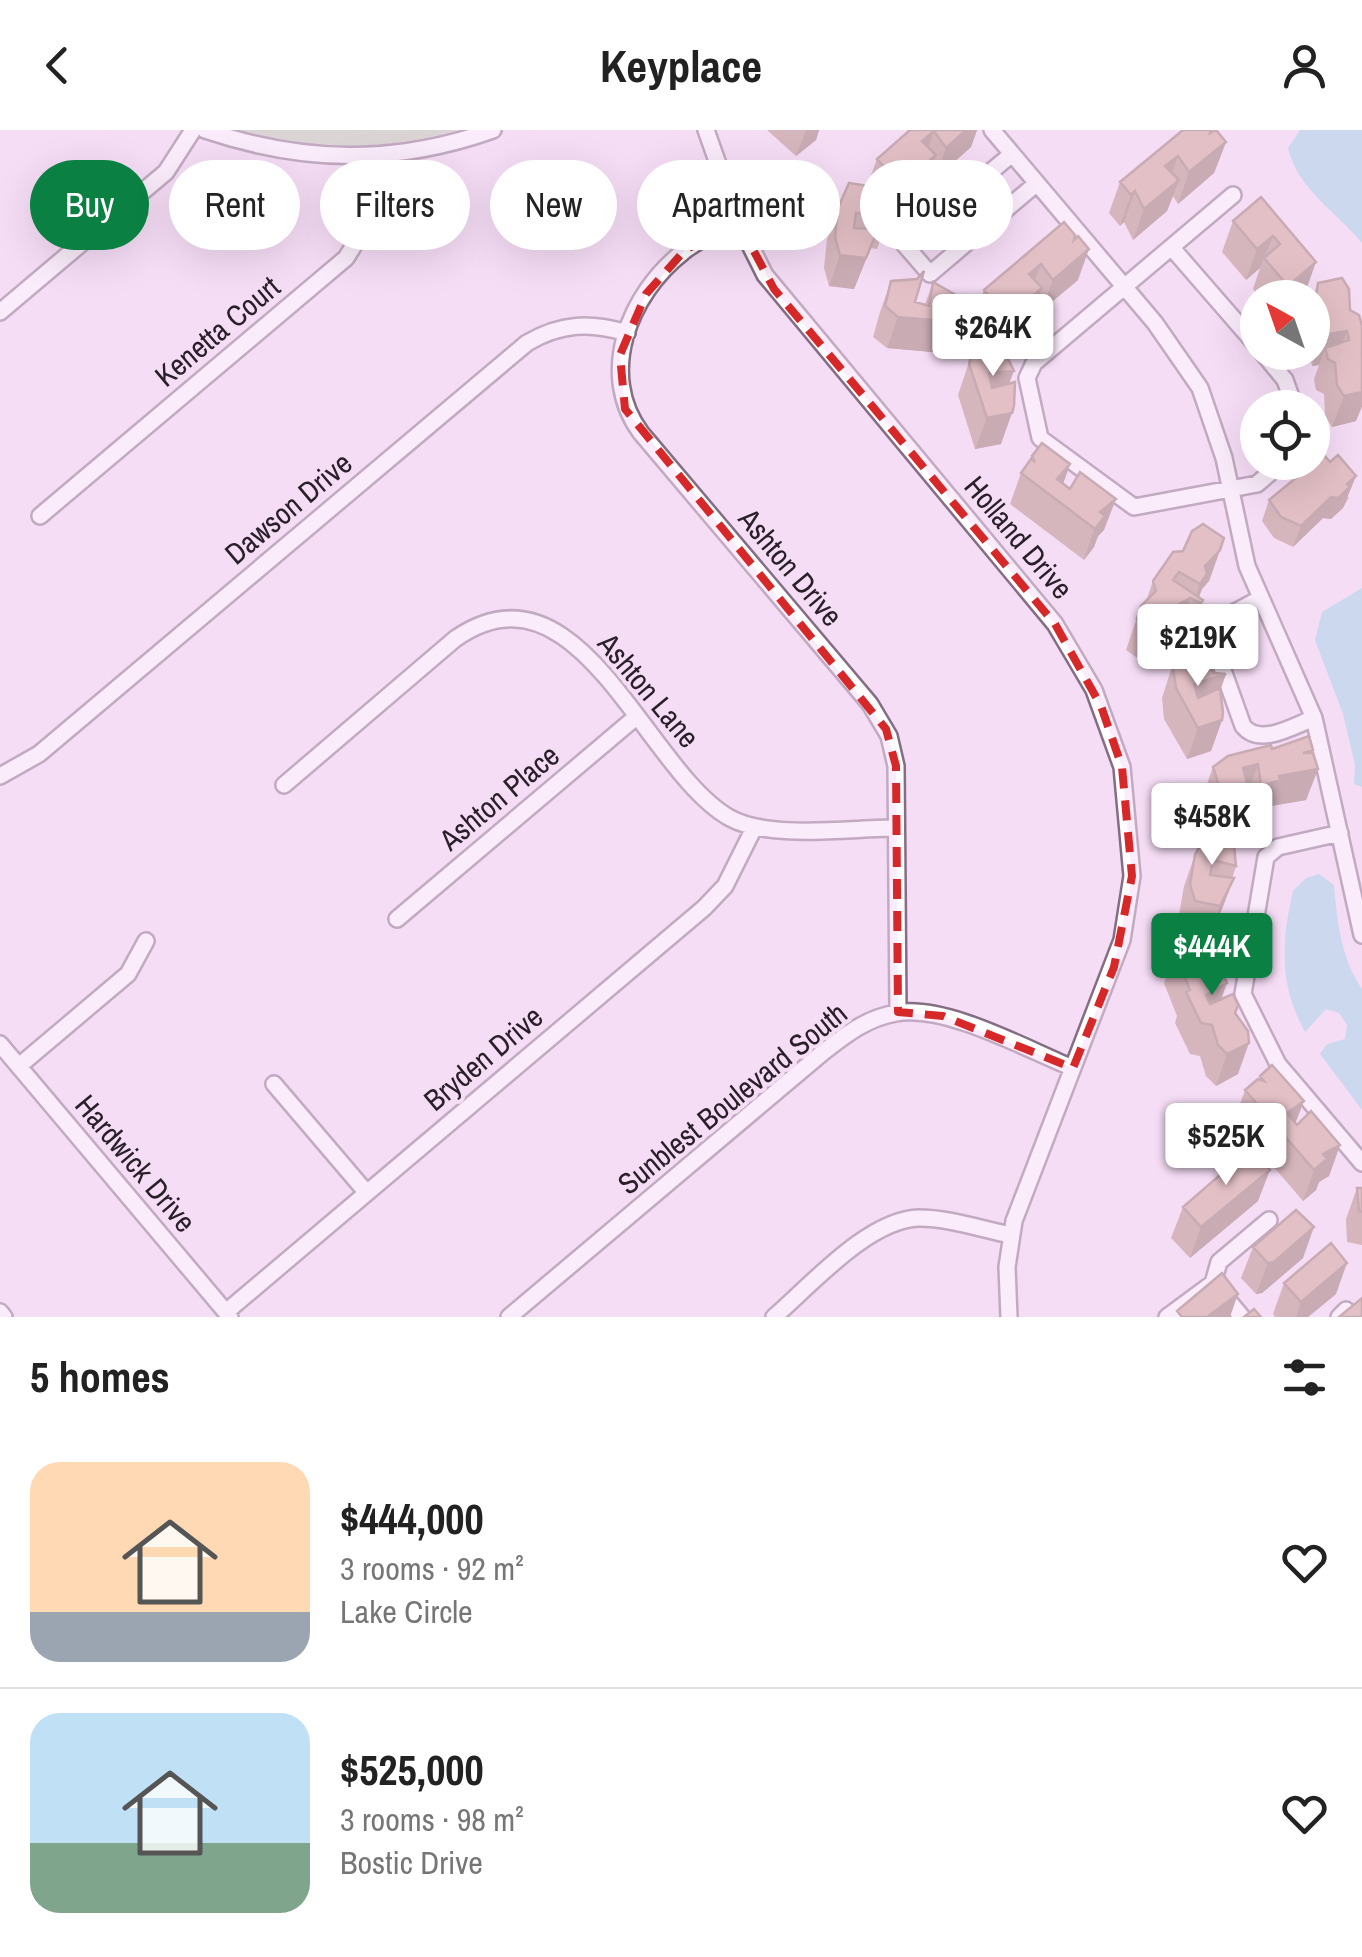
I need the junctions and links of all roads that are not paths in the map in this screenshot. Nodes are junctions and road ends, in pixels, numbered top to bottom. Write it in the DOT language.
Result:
graph roads {
  1 [pos="192,130"];
  2 [pos="205,130"];
  3 [pos="493,130"];
  4 [pos="706,130"];
  5 [pos="1002,133"];
  6 [pos="1012,154"];
  7 [pos="377,157"];
  8 [pos="717,160"];
  9 [pos="1036,183"];
  10 [pos="1233,195"];
  11 [pos="1172,248"];
  12 [pos="688,250"];
  13 [pos="754,250"];
  14 [pos="1125,287"];
  15 [pos="0,312"];
  16 [pos="1240,327"];
  17 [pos="627,334"];
  18 [pos="1261,480"];
  19 [pos="1231,489"];
  20 [pos="40,516"];
  21 [pos="1261,598"];
  22 [pos="636,717"];
  23 [pos="1314,718"];
  24 [pos="0,776"];
  25 [pos="284,785"];
  26 [pos="754,828"];
  27 [pos="896,828"];
  28 [pos="1340,833"];
  29 [pos="1360,915"];
  30 [pos="397,919"];
  31 [pos="1362,935"];
  32 [pos="146,941"];
  33 [pos="898,1012"];
  34 [pos="0,1044"];
  35 [pos="19,1066"];
  36 [pos="1074,1068"];
  37 [pos="274,1084"];
  38 [pos="1362,1164"];
  39 [pos="366,1192"];
  40 [pos="1268,1220"];
  41 [pos="1011,1235"];
  42 [pos="1213,1284"];
  43 [pos="228,1314"];
  44 [pos="509,1317"];
  45 [pos="774,1317"];
  46 [pos="1009,1317"];
  47 [pos="1167,1317"];
  48 [pos="1242,1317"];
  1 -- 15 [label="street"];
  2 -- 7 [label="street"];
  3 -- 7 [label="street"];
  4 -- 8 [label="street, Holland Drive"];
  5 -- 6 [label="street"];
  6 -- 9 [label="street"];
  6 -- 9 [label="street"];
  7 -- 20 [label="street, Kenetta Court"];
  9 -- 14 [label="street"];
  10 -- 11 [label="street"];
  11 -- 14 [label="street"];
  11 -- 16 [label="street"];
  12 -- 17 [label="street, Ashton Drive"];
  13 -- 36 [label="street, Holland Drive"];
  14 -- 19 [label="street"];
  14 -- 19 [label="street"];
  17 -- 24 [label="street, Dawson Drive"];
  17 -- 27 [label="street, Ashton Drive"];
  18 -- 19 [label="street"];
  19 -- 21 [label="street"];
  21 -- 23 [label="street"];
  21 -- 23 [label="street"];
  22 -- 25 [label="street, Ashton Lane"];
  22 -- 26 [label="street, Ashton Lane"];
  22 -- 30 [label="street, Ashton Place"];
  23 -- 28 [label="street"];
  26 -- 27 [label="street, Ashton Lane"];
  26 -- 39 [label="street, Bryden Drive"];
  27 -- 33 [label="street, Ashton Drive"];
  28 -- 29 [label="street"];
  28 -- 38 [label="street"];
  29 -- 31 [label="street"];
  32 -- 35 [label="street"];
  33 -- 36 [label="street, Sunblest Boulevard South"];
  33 -- 44 [label="street, Sunblest Boulevard South"];
  34 -- 35 [label="street, Hardwick Drive"];
  35 -- 43 [label="street, Hardwick Drive"];
  36 -- 41 [label="street, Holland Drive"];
  37 -- 39 [label="street"];
  39 -- 43 [label="street, Bryden Drive"];
  40 -- 42 [label="street"];
  41 -- 45 [label="street"];
  41 -- 46 [label="street, Holland Drive"];
  42 -- 47 [label="street"];
  42 -- 48 [label="street"];
}
